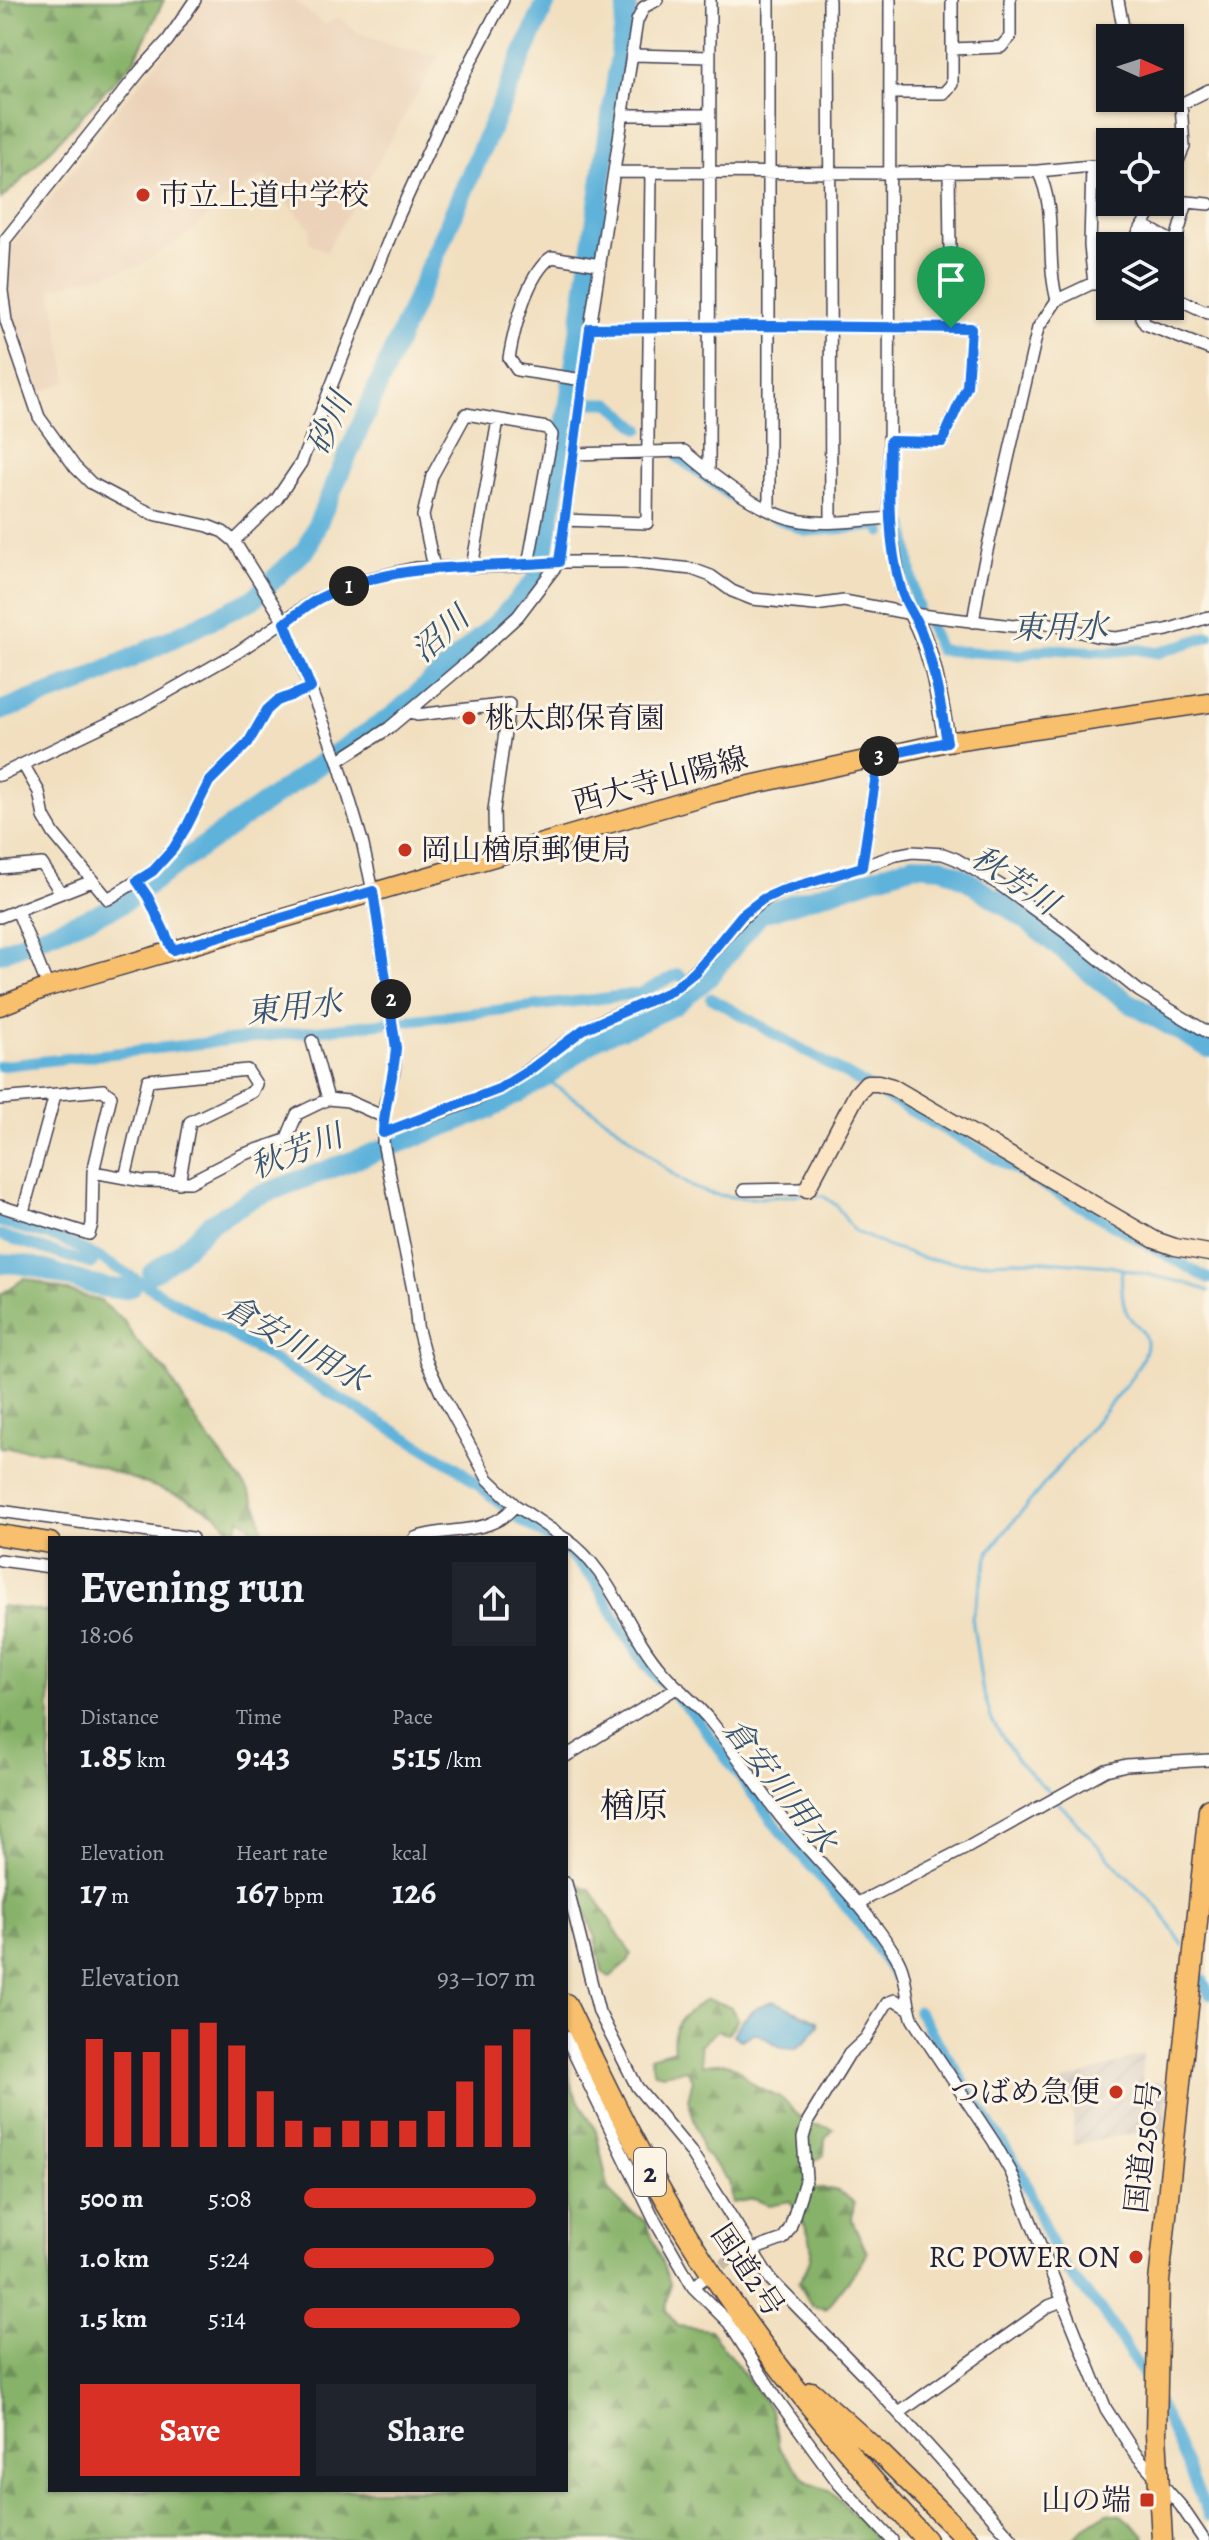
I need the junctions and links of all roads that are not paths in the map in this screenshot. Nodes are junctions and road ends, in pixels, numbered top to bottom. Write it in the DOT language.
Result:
graph roads {
  1 [pos="195,0"];
  2 [pos="503,0"];
  3 [pos="657,0"];
  4 [pos="710,0"];
  5 [pos="769,0"];
  6 [pos="829,0"];
  7 [pos="890,0"];
  8 [pos="952,0"];
  9 [pos="1010,0"];
  10 [pos="1118,0"];
  11 [pos="1122,24"];
  12 [pos="952,49"];
  13 [pos="633,55"];
  14 [pos="710,57"];
  15 [pos="1209,90"];
  16 [pos="891,93"];
  17 [pos="1184,102"];
  18 [pos="623,115"];
  19 [pos="710,115"];
  20 [pos="949,171"];
  21 [pos="1038,171"];
  22 [pos="614,172"];
  23 [pos="830,172"];
  24 [pos="651,173"];
  25 [pos="711,173"];
  26 [pos="770,173"];
  27 [pos="891,173"];
  28 [pos="1209,204"];
  29 [pos="1148,216"];
  30 [pos="1143,225"];
  31 [pos="1139,232"];
  32 [pos="1155,232"];
  33 [pos="1178,232"];
  34 [pos="600,265"];
  35 [pos="1094,284"];
  36 [pos="1057,300"];
  37 [pos="1184,302"];
  38 [pos="1209,310"];
  39 [pos="1143,320"];
  40 [pos="770,326"];
  41 [pos="650,327"];
  42 [pos="711,327"];
  43 [pos="890,327"];
  44 [pos="590,328"];
  45 [pos="831,328"];
  46 [pos="951,328"];
  47 [pos="1209,349"];
  48 [pos="583,380"];
  49 [pos="498,420"];
  50 [pos="890,441"];
  51 [pos="648,452"];
  52 [pos="573,454"];
  53 [pos="709,473"];
  54 [pos="769,510"];
  55 [pos="889,518"];
  56 [pos="564,520"];
  57 [pos="831,521"];
  58 [pos="237,545"];
  59 [pos="558,562"];
  60 [pos="529,565"];
  61 [pos="472,567"];
  62 [pos="434,568"];
  63 [pos="912,614"];
  64 [pos="1209,617"];
  65 [pos="283,620"];
  66 [pos="973,622"];
  67 [pos="311,688"];
  68 [pos="1209,703"];
  69 [pos="410,711"];
  70 [pos="947,742"];
  71 [pos="876,757"];
  72 [pos="338,761"];
  73 [pos="23,764"];
  74 [pos="0,775"];
  75 [pos="495,855"];
  76 [pos="862,867"];
  77 [pos="0,868"];
  78 [pos="92,881"];
  79 [pos="137,881"];
  80 [pos="373,891"];
  81 [pos="61,893"];
  82 [pos="17,910"];
  83 [pos="0,917"];
  84 [pos="173,950"];
  85 [pos="48,987"];
  86 [pos="0,1006"];
  87 [pos="1209,1033"];
  88 [pos="312,1041"];
  89 [pos="55,1095"];
  90 [pos="0,1099"];
  91 [pos="328,1099"];
  92 [pos="384,1117"];
  93 [pos="383,1138"];
  94 [pos="93,1172"];
  95 [pos="125,1178"];
  96 [pos="179,1183"];
  97 [pos="807,1189"];
  98 [pos="744,1190"];
  99 [pos="0,1206"];
  100 [pos="23,1212"];
  101 [pos="1209,1253"];
  102 [pos="512,1509"];
  103 [pos="0,1511"];
  104 [pos="0,1535"];
  105 [pos="178,1536"];
  106 [pos="426,1536"];
  107 [pos="560,1536"];
  108 [pos="568,1542"];
  109 [pos="48,1543"];
  110 [pos="0,1560"];
  111 [pos="48,1567"];
  112 [pos="673,1691"];
  113 [pos="568,1755"];
  114 [pos="1209,1760"];
  115 [pos="1209,1809"];
  116 [pos="568,1891"];
  117 [pos="856,1904"];
  118 [pos="568,2008"];
  119 [pos="908,2008"];
  120 [pos="568,2041"];
  121 [pos="751,2250"];
  122 [pos="733,2257"];
  123 [pos="1062,2301"];
  124 [pos="751,2329"];
  125 [pos="899,2413"];
  126 [pos="862,2469"];
  127 [pos="1157,2482"];
  128 [pos="892,2540"];
  129 [pos="910,2540"];
  130 [pos="926,2540"];
  131 [pos="968,2540"];
  132 [pos="1011,2540"];
  133 [pos="1162,2540"];
  134 [pos="1204,2540"];
  1 -- 58 [label="street"];
  2 -- 58 [label="street"];
  3 -- 13 [label="street"];
  4 -- 14 [label="street"];
  5 -- 26 [label="street"];
  6 -- 23 [label="street"];
  7 -- 16 [label="street"];
  8 -- 12 [label="street"];
  9 -- 12 [label="street"];
  10 -- 11 [label="street"];
  12 -- 16 [label="street"];
  13 -- 14 [label="street"];
  13 -- 18 [label="street"];
  14 -- 19 [label="street"];
  15 -- 17 [label="street"];
  16 -- 27 [label="street"];
  18 -- 19 [label="street"];
  18 -- 22 [label="street"];
  19 -- 25 [label="street"];
  20 -- 21 [label="street"];
  20 -- 27 [label="street"];
  20 -- 46 [label="street"];
  21 -- 35 [label="street"];
  21 -- 36 [label="street"];
  22 -- 24 [label="street"];
  22 -- 34 [label="street"];
  23 -- 26 [label="street"];
  23 -- 27 [label="street"];
  23 -- 45 [label="street"];
  24 -- 25 [label="street"];
  24 -- 41 [label="street"];
  25 -- 26 [label="street"];
  25 -- 42 [label="street"];
  26 -- 40 [label="street"];
  27 -- 43 [label="street"];
  28 -- 33 [label="street"];
  29 -- 30 [label="street"];
  30 -- 31 [label="street"];
  30 -- 32 [label="street"];
  34 -- 44 [label="street"];
  34 -- 48 [label="street"];
  35 -- 36 [label="street"];
  36 -- 66 [label="street"];
  37 -- 38 [label="street"];
  39 -- 47 [label="street"];
  40 -- 42 [label="street"];
  40 -- 45 [label="street"];
  40 -- 54 [label="street"];
  41 -- 42 [label="street"];
  41 -- 44 [label="street"];
  41 -- 51 [label="street"];
  42 -- 53 [label="street"];
  43 -- 45 [label="street"];
  43 -- 46 [label="street"];
  43 -- 50 [label="street"];
  44 -- 48 [label="street"];
  45 -- 57 [label="street"];
  46 -- 50 [label="street"];
  48 -- 52 [label="street"];
  49 -- 60 [label="street"];
  49 -- 61 [label="street"];
  49 -- 62 [label="street"];
  50 -- 55 [label="street"];
  51 -- 52 [label="street"];
  51 -- 53 [label="street"];
  51 -- 56 [label="street"];
  52 -- 56 [label="street"];
  53 -- 54 [label="street"];
  54 -- 57 [label="street"];
  55 -- 57 [label="street"];
  55 -- 63 [label="street"];
  56 -- 59 [label="street"];
  58 -- 65 [label="street"];
  59 -- 60 [label="street"];
  59 -- 63 [label="street"];
  59 -- 69 [label="street"];
  60 -- 61 [label="street"];
  61 -- 62 [label="street"];
  62 -- 65 [label="street"];
  63 -- 66 [label="street"];
  63 -- 70 [label="street"];
  64 -- 66 [label="street"];
  65 -- 67 [label="street"];
  65 -- 73 [label="street"];
  67 -- 72 [label="street"];
  67 -- 79 [label="street"];
  68 -- 70 [label="main road, 西大寺山陽線"];
  69 -- 72 [label="street"];
  69 -- 75 [label="street"];
  70 -- 71 [label="main road, 西大寺山陽線"];
  71 -- 75 [label="main road, 西大寺山陽線"];
  71 -- 76 [label="street"];
  72 -- 80 [label="street"];
  73 -- 74 [label="street"];
  73 -- 78 [label="street"];
  75 -- 80 [label="main road, 西大寺山陽線"];
  76 -- 87 [label="street"];
  76 -- 93 [label="street"];
  77 -- 81 [label="street"];
  78 -- 79 [label="street"];
  78 -- 81 [label="street"];
  79 -- 84 [label="street"];
  80 -- 84 [label="main road, 西大寺山陽線"];
  80 -- 92 [label="street"];
  81 -- 82 [label="street"];
  82 -- 83 [label="street"];
  82 -- 85 [label="street"];
  84 -- 85 [label="main road, 西大寺山陽線"];
  85 -- 86 [label="main road, 西大寺山陽線"];
  88 -- 91 [label="street"];
  89 -- 90 [label="street"];
  89 -- 94 [label="street"];
  89 -- 100 [label="street"];
  91 -- 92 [label="street"];
  91 -- 96 [label="street"];
  92 -- 93 [label="street"];
  93 -- 102 [label="street"];
  94 -- 95 [label="street"];
  94 -- 100 [label="street"];
  95 -- 96 [label="street"];
  95 -- 96 [label="street"];
  97 -- 98 [label="street"];
  97 -- 101 [label="street"];
  99 -- 100 [label="street"];
  102 -- 106 [label="street"];
  102 -- 107 [label="street"];
  103 -- 105 [label="street"];
  104 -- 109 [label="highway"];
  108 -- 112 [label="street"];
  110 -- 111 [label="street"];
  112 -- 113 [label="street"];
  112 -- 117 [label="street"];
  114 -- 117 [label="street"];
  115 -- 127 [label="highway, 国道250号"];
  116 -- 121 [label="street"];
  117 -- 119 [label="street"];
  118 -- 124 [label="highway, 国道2号 / 2"];
  119 -- 121 [label="street"];
  119 -- 123 [label="street"];
  120 -- 128 [label="street"];
  121 -- 122 [label="street"];
  121 -- 125 [label="street"];
  123 -- 125 [label="street"];
  123 -- 127 [label="street"];
  124 -- 126 [label="highway, 国道2号 / 2"];
  124 -- 131 [label="highway"];
  125 -- 132 [label="street"];
  126 -- 129 [label="highway"];
  126 -- 130 [label="highway, 国道2号 / 2"];
  127 -- 133 [label="highway, 国道250号"];
  127 -- 134 [label="street"];
}
